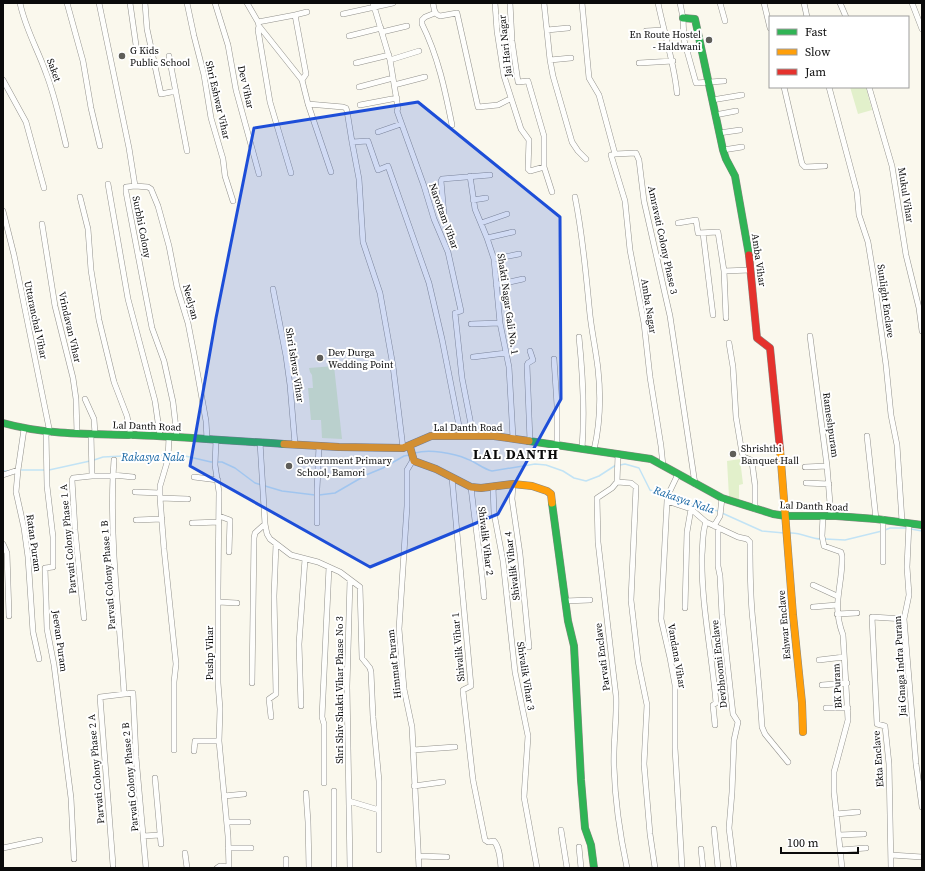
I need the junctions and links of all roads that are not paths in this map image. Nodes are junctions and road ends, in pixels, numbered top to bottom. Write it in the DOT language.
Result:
graph roads {
  1 [pos="20,3"];
  2 [pos="67,3"];
  3 [pos="99,3"];
  4 [pos="130,3"];
  5 [pos="145,3"];
  6 [pos="187,3"];
  7 [pos="215,3"];
  8 [pos="246,3"];
  9 [pos="392,3"];
  10 [pos="433,3"];
  11 [pos="495,3"];
  12 [pos="510,3"];
  13 [pos="544,3"];
  14 [pos="582,3"];
  15 [pos="658,3"];
  16 [pos="680,3"];
  17 [pos="720,3"];
  18 [pos="764,3"];
  19 [pos="804,3"];
  20 [pos="840,3"];
  21 [pos="912,3"];
  22 [pos="373,5"];
  23 [pos="307,12"];
  24 [pos="435,13"];
  25 [pos="343,14"];
  26 [pos="295,15"];
  27 [pos="807,16"];
  28 [pos="846,16"];
  29 [pos="683,18"];
  30 [pos="725,21"];
  31 [pos="259,24"];
  32 [pos="769,24"];
  33 [pos="407,26"];
  34 [pos="568,28"];
  35 [pos="922,29"];
  36 [pos="381,30"];
  37 [pos="547,30"];
  38 [pos="663,30"];
  39 [pos="646,31"];
  40 [pos="349,36"];
  41 [pos="136,45"];
  42 [pos="419,51"];
  43 [pos="169,56"];
  44 [pos="390,57"];
  45 [pos="571,58"];
  46 [pos="550,60"];
  47 [pos="673,61"];
  48 [pos="356,63"];
  49 [pos="639,63"];
  50 [pos="426,77"];
  51 [pos="393,78"];
  52 [pos="3,80"];
  53 [pos="302,80"];
  54 [pos="724,81"];
  55 [pos="709,82"];
  56 [pos="394,85"];
  57 [pos="359,87"];
  58 [pos="784,88"];
  59 [pos="829,88"];
  60 [pos="869,88"];
  61 [pos="176,91"];
  62 [pos="677,93"];
  63 [pos="742,95"];
  64 [pos="397,98"];
  65 [pos="510,99"];
  66 [pos="712,100"];
  67 [pos="308,104"];
  68 [pos="360,105"];
  69 [pos="736,111"];
  70 [pos="715,115"];
  71 [pos="402,124"];
  72 [pos="452,125"];
  73 [pos="740,130"];
  74 [pos="378,132"];
  75 [pos="719,133"];
  76 [pos="352,142"];
  77 [pos="66,145"];
  78 [pos="100,146"];
  79 [pos="742,147"];
  80 [pos="723,150"];
  81 [pos="187,151"];
  82 [pos="615,154"];
  83 [pos="586,159"];
  84 [pos="825,166"];
  85 [pos="544,167"];
  86 [pos="331,172"];
  87 [pos="291,173"];
  88 [pos="259,174"];
  89 [pos="490,175"];
  90 [pos="470,176"];
  91 [pos="108,184"];
  92 [pos="134,186"];
  93 [pos="44,188"];
  94 [pos="552,192"];
  95 [pos="80,197"];
  96 [pos="575,197"];
  97 [pos="486,198"];
  98 [pos="473,200"];
  99 [pos="233,201"];
  100 [pos="3,211"];
  101 [pos="507,214"];
  102 [pos="444,215"];
  103 [pos="482,223"];
  104 [pos="678,223"];
  105 [pos="42,224"];
  106 [pos="513,232"];
  107 [pos="703,233"];
  108 [pos="488,238"];
  109 [pos="519,254"];
  110 [pos="494,259"];
  111 [pos="750,270"];
  112 [pos="724,271"];
  113 [pos="523,280"];
  114 [pos="496,285"];
  115 [pos="273,289"];
  116 [pos="713,315"];
  117 [pos="726,318"];
  118 [pos="500,323"];
  119 [pos="471,324"];
  120 [pos="922,331"];
  121 [pos="810,336"];
  122 [pos="579,337"];
  123 [pos="730,343"];
  124 [pos="530,351"];
  125 [pos="506,353"];
  126 [pos="473,358"];
  127 [pos="554,359"];
  128 [pos="85,399"];
  129 [pos="3,423"];
  130 [pos="24,429"];
  131 [pos="48,432"];
  132 [pos="77,433"];
  133 [pos="93,434"];
  134 [pos="473,435"];
  135 [pos="131,436"];
  136 [pos="160,436"];
  137 [pos="461,436"];
  138 [pos="867,436"];
  139 [pos="169,437"];
  140 [pos="177,437"];
  141 [pos="513,438"];
  142 [pos="207,439"];
  143 [pos="216,440"];
  144 [pos="530,441"];
  145 [pos="260,442"];
  146 [pos="295,444"];
  147 [pos="557,445"];
  148 [pos="319,446"];
  149 [pos="582,449"];
  150 [pos="594,450"];
  151 [pos="410,452"];
  152 [pos="618,457"];
  153 [pos="114,460"];
  154 [pos="663,466"];
  155 [pos="827,466"];
  156 [pos="805,467"];
  157 [pos="18,470"];
  158 [pos="678,474"];
  159 [pos="3,475"];
  160 [pos="113,475"];
  161 [pos="92,476"];
  162 [pos="134,477"];
  163 [pos="194,477"];
  164 [pos="452,478"];
  165 [pos="218,480"];
  166 [pos="617,482"];
  167 [pos="806,483"];
  168 [pos="513,484"];
  169 [pos="695,484"];
  170 [pos="829,484"];
  171 [pos="493,486"];
  172 [pos="471,487"];
  173 [pos="135,492"];
  174 [pos="160,496"];
  175 [pos="722,498"];
  176 [pos="188,499"];
  177 [pos="668,499"];
  178 [pos="691,509"];
  179 [pos="755,510"];
  180 [pos="219,516"];
  181 [pos="786,516"];
  182 [pos="827,516"];
  183 [pos="162,519"];
  184 [pos="880,519"];
  185 [pos="136,520"];
  186 [pos="219,522"];
  187 [pos="706,522"];
  188 [pos="192,523"];
  189 [pos="317,523"];
  190 [pos="265,524"];
  191 [pos="907,525"];
  192 [pos="922,525"];
  193 [pos="716,527"];
  194 [pos="3,544"];
  195 [pos="276,544"];
  196 [pos="229,552"];
  197 [pos="305,559"];
  198 [pos="883,562"];
  199 [pos="329,567"];
  200 [pos="350,580"];
  201 [pos="813,585"];
  202 [pos="837,596"];
  203 [pos="484,597"];
  204 [pos="590,600"];
  205 [pos="218,602"];
  206 [pos="565,602"];
  207 [pos="237,603"];
  208 [pos="837,605"];
  209 [pos="813,607"];
  210 [pos="685,608"];
  211 [pos="837,614"];
  212 [pos="857,614"];
  213 [pos="9,616"];
  214 [pos="84,618"];
  215 [pos="904,619"];
  216 [pos="529,647"];
  217 [pos="844,657"];
  218 [pos="39,659"];
  219 [pos="819,660"];
  220 [pos="252,683"];
  221 [pos="847,683"];
  222 [pos="822,685"];
  223 [pos="124,693"];
  224 [pos="302,706"];
  225 [pos="826,708"];
  226 [pos="848,708"];
  227 [pos="271,717"];
  228 [pos="715,725"];
  229 [pos="802,732"];
  230 [pos="219,741"];
  231 [pos="455,747"];
  232 [pos="174,750"];
  233 [pos="414,750"];
  234 [pos="194,751"];
  235 [pos="788,762"];
  236 [pos="155,778"];
  237 [pos="443,782"];
  238 [pos="324,783"];
  239 [pos="414,786"];
  240 [pos="334,790"];
  241 [pos="306,793"];
  242 [pos="244,794"];
  243 [pos="224,796"];
  244 [pos="349,801"];
  245 [pos="922,808"];
  246 [pos="379,810"];
  247 [pos="858,812"];
  248 [pos="836,814"];
  249 [pos="227,822"];
  250 [pos="248,822"];
  251 [pos="714,829"];
  252 [pos="561,830"];
  253 [pos="864,834"];
  254 [pos="160,835"];
  255 [pos="839,835"];
  256 [pos="144,836"];
  257 [pos="40,840"];
  258 [pos="160,844"];
  259 [pos="578,847"];
  260 [pos="3,848"];
  261 [pos="228,848"];
  262 [pos="251,848"];
  263 [pos="866,848"];
  264 [pos="701,849"];
  265 [pos="380,850"];
  266 [pos="840,850"];
  267 [pos="185,853"];
  268 [pos="419,856"];
  269 [pos="891,856"];
  270 [pos="447,857"];
  271 [pos="922,857"];
  272 [pos="286,859"];
  273 [pos="74,860"];
  274 [pos="113,865"];
  275 [pos="146,868"];
  276 [pos="187,868"];
  277 [pos="217,868"];
  278 [pos="229,868"];
  279 [pos="286,868"];
  280 [pos="309,868"];
  281 [pos="334,868"];
  282 [pos="350,868"];
  283 [pos="419,868"];
  284 [pos="502,868"];
  285 [pos="537,868"];
  286 [pos="567,868"];
  287 [pos="581,868"];
  288 [pos="594,868"];
  289 [pos="627,868"];
  290 [pos="655,868"];
  291 [pos="682,868"];
  292 [pos="703,868"];
  293 [pos="718,868"];
  294 [pos="734,868"];
  295 [pos="842,868"];
  296 [pos="890,868"];
  1 -- 77 [label="street, Saket"];
  2 -- 78 [label="street"];
  3 -- 92 [label="street, Surbhi Colony"];
  4 -- 41 [label="street"];
  5 -- 61 [label="street"];
  6 -- 99 [label="street, Shri Eshwar Vihar"];
  7 -- 88 [label="street, Dev Vihar"];
  8 -- 31 [label="street"];
  9 -- 22 [label="street"];
  10 -- 24 [label="street"];
  11 -- 65 [label="street"];
  12 -- 85 [label="street, Jai Hari Nagar"];
  13 -- 37 [label="street"];
  14 -- 82 [label="street"];
  15 -- 38 [label="street"];
  16 -- 29 [label="street"];
  17 -- 30 [label="street"];
  18 -- 32 [label="street"];
  19 -- 27 [label="street"];
  20 -- 28 [label="street"];
  21 -- 35 [label="street"];
  22 -- 25 [label="street"];
  22 -- 36 [label="street, Narottam Vihar"];
  23 -- 26 [label="street"];
  24 -- 65 [label="street"];
  24 -- 72 [label="street"];
  26 -- 31 [label="street"];
  26 -- 53 [label="street"];
  29 -- 55 [label="street, Amba Vihar"];
  29 -- 55 [label="street"];
  31 -- 53 [label="street"];
  31 -- 87 [label="street"];
  33 -- 36 [label="street"];
  34 -- 37 [label="street"];
  36 -- 40 [label="street"];
  36 -- 44 [label="street, Narottam Vihar"];
  37 -- 46 [label="street"];
  38 -- 39 [label="street"];
  38 -- 47 [label="street"];
  42 -- 44 [label="street"];
  43 -- 61 [label="street"];
  44 -- 48 [label="street"];
  44 -- 51 [label="street, Narottam Vihar"];
  45 -- 46 [label="street"];
  46 -- 83 [label="street"];
  47 -- 49 [label="street"];
  47 -- 62 [label="street"];
  50 -- 56 [label="street"];
  51 -- 56 [label="street, Narottam Vihar"];
  51 -- 57 [label="street"];
  52 -- 93 [label="street"];
  53 -- 67 [label="street"];
  54 -- 55 [label="street"];
  55 -- 66 [label="street, Amba Vihar"];
  56 -- 64 [label="street, Narottam Vihar"];
  58 -- 84 [label="street"];
  59 -- 191 [label="street, Sunlight Enclave"];
  60 -- 120 [label="street, Mukul Vihar"];
  61 -- 81 [label="street"];
  63 -- 66 [label="street"];
  64 -- 68 [label="street"];
  64 -- 71 [label="street, Narottam Vihar"];
  65 -- 85 [label="street"];
  66 -- 70 [label="street, Amba Vihar"];
  67 -- 76 [label="street"];
  67 -- 86 [label="street"];
  69 -- 70 [label="street"];
  70 -- 75 [label="street, Amba Vihar"];
  71 -- 74 [label="street"];
  71 -- 134 [label="street, Narottam Vihar"];
  73 -- 75 [label="street"];
  75 -- 80 [label="street, Amba Vihar"];
  76 -- 137 [label="street"];
  76 -- 151 [label="street"];
  79 -- 80 [label="street"];
  80 -- 111 [label="street, Amba Vihar"];
  82 -- 154 [label="street, Amba Nagar"];
  82 -- 169 [label="street, Amravati Colony Phase 3"];
  85 -- 94 [label="street, Jai Hari Nagar"];
  89 -- 90 [label="street"];
  90 -- 98 [label="street, Shakti Nagar Gali No. 1"];
  90 -- 102 [label="street"];
  91 -- 136 [label="street"];
  92 -- 140 [label="street, Surbhi Colony"];
  92 -- 142 [label="street, Neelyan"];
  95 -- 135 [label="street"];
  96 -- 150 [label="street"];
  97 -- 98 [label="street"];
  98 -- 103 [label="street, Shakti Nagar Gali No. 1"];
  100 -- 131 [label="street, Uttaranchal Vihar"];
  101 -- 103 [label="street"];
  103 -- 108 [label="street, Shakti Nagar Gali No. 1"];
  104 -- 107 [label="street"];
  105 -- 132 [label="street, Vrindavan Vihar"];
  106 -- 108 [label="street"];
  107 -- 112 [label="street"];
  107 -- 116 [label="street"];
  108 -- 110 [label="street, Shakti Nagar Gali No. 1"];
  109 -- 110 [label="street"];
  110 -- 114 [label="street, Shakti Nagar Gali No. 1"];
  111 -- 112 [label="street"];
  111 -- 181 [label="street, Amba Vihar"];
  112 -- 117 [label="street"];
  113 -- 114 [label="street"];
  114 -- 118 [label="street, Shakti Nagar Gali No. 1"];
  115 -- 146 [label="street, Shri Ishvar Vihar"];
  118 -- 119 [label="street"];
  118 -- 125 [label="street, Shakti Nagar Gali No. 1"];
  121 -- 155 [label="street, Rameshpuram"];
  122 -- 149 [label="street"];
  123 -- 179 [label="street"];
  124 -- 144 [label="street"];
  125 -- 126 [label="street"];
  125 -- 141 [label="street, Shakti Nagar Gali No. 1"];
  127 -- 147 [label="street"];
  128 -- 133 [label="street"];
  129 -- 130 [label="street, Lal Danth Road"];
  130 -- 131 [label="street, Lal Danth Road"];
  130 -- 157 [label="street, Ratan Puram"];
  131 -- 132 [label="street, Lal Danth Road"];
  131 -- 273 [label="street, Jeevan Puram"];
  132 -- 133 [label="street, Lal Danth Road"];
  133 -- 135 [label="street, Lal Danth Road"];
  133 -- 161 [label="street"];
  134 -- 137 [label="street, Lal Danth Road"];
  134 -- 141 [label="street, Lal Danth Road"];
  135 -- 136 [label="street, Lal Danth Road"];
  136 -- 139 [label="street, Lal Danth Road"];
  137 -- 151 [label="street, Lal Danth Road"];
  138 -- 184 [label="street"];
  139 -- 140 [label="street, Lal Danth Road"];
  139 -- 174 [label="street"];
  140 -- 142 [label="street, Lal Danth Road"];
  141 -- 144 [label="street, Lal Danth Road"];
  142 -- 143 [label="street, Lal Danth Road"];
  143 -- 145 [label="street, Lal Danth Road"];
  143 -- 165 [label="street, Pushp Vihar"];
  144 -- 147 [label="street, Lal Danth Road"];
  145 -- 146 [label="street, Lal Danth Road"];
  145 -- 190 [label="street"];
  146 -- 148 [label="street, Lal Danth Road"];
  147 -- 149 [label="street, Lal Danth Road"];
  148 -- 151 [label="street, Lal Danth Road"];
  148 -- 189 [label="street"];
  149 -- 150 [label="street, Lal Danth Road"];
  150 -- 152 [label="street, Lal Danth Road"];
  151 -- 164 [label="street"];
  151 -- 233 [label="street, Himmat Puram"];
  152 -- 154 [label="street, Lal Danth Road"];
  152 -- 166 [label="street"];
  153 -- 160 [label="street, Parvati Colony Phase 1 B"];
  154 -- 158 [label="street, Lal Danth Road"];
  155 -- 156 [label="street"];
  155 -- 170 [label="street, Rameshpuram"];
  157 -- 159 [label="street"];
  157 -- 218 [label="street, Ratan Puram"];
  158 -- 169 [label="street, Lal Danth Road"];
  158 -- 177 [label="street, Vandana Vihar"];
  160 -- 161 [label="street"];
  160 -- 162 [label="street"];
  160 -- 223 [label="street, Parvati Colony Phase 1 B"];
  161 -- 214 [label="street, Parvati Colony Phase 1 A"];
  163 -- 165 [label="street"];
  164 -- 172 [label="street"];
  164 -- 284 [label="street, Shivalik Vihar 1"];
  165 -- 180 [label="street, Pushp Vihar"];
  166 -- 289 [label="street, Parvati Enclave"];
  166 -- 290 [label="street"];
  167 -- 170 [label="street"];
  168 -- 171 [label="street"];
  168 -- 206 [label="street"];
  168 -- 216 [label="street, Shivalik Vihar 4"];
  169 -- 175 [label="street, Lal Danth Road"];
  170 -- 182 [label="street, Rameshpuram"];
  171 -- 172 [label="street"];
  171 -- 285 [label="street, Shivalik Vihar 3"];
  172 -- 203 [label="street, Shivalik Vihar 2"];
  173 -- 174 [label="street"];
  174 -- 176 [label="street"];
  174 -- 183 [label="street"];
  175 -- 179 [label="street, Lal Danth Road"];
  175 -- 193 [label="street"];
  177 -- 178 [label="street"];
  177 -- 291 [label="street, Vandana Vihar"];
  178 -- 187 [label="street"];
  178 -- 210 [label="street"];
  179 -- 181 [label="street, Lal Danth Road"];
  180 -- 186 [label="street, Pushp Vihar"];
  180 -- 196 [label="street"];
  181 -- 182 [label="street, Lal Danth Road"];
  181 -- 229 [label="street, Eshwar Enclave"];
  182 -- 184 [label="street, Lal Danth Road"];
  182 -- 202 [label="street, BK Puram"];
  183 -- 185 [label="street"];
  183 -- 232 [label="street"];
  184 -- 191 [label="street, Lal Danth Road"];
  184 -- 198 [label="street"];
  186 -- 188 [label="street"];
  186 -- 205 [label="street, Pushp Vihar"];
  187 -- 193 [label="street"];
  187 -- 228 [label="street"];
  190 -- 195 [label="street"];
  190 -- 220 [label="street"];
  191 -- 192 [label="street, Lal Danth Road"];
  191 -- 215 [label="street, Jai Gnaga Indra Puram"];
  193 -- 235 [label="street"];
  193 -- 294 [label="street, Devbhoomi Enclave"];
  194 -- 213 [label="street"];
  195 -- 197 [label="street"];
  195 -- 227 [label="street"];
  197 -- 199 [label="street"];
  197 -- 224 [label="street"];
  199 -- 200 [label="street"];
  199 -- 238 [label="street"];
  200 -- 244 [label="street, Shri Shiv Shakti Vihar Phase No 3"];
  200 -- 246 [label="street"];
  201 -- 202 [label="street"];
  202 -- 208 [label="street, BK Puram"];
  204 -- 206 [label="street"];
  205 -- 207 [label="street"];
  205 -- 230 [label="street, Pushp Vihar"];
  206 -- 288 [label="street"];
  208 -- 209 [label="street"];
  208 -- 211 [label="street, BK Puram"];
  211 -- 212 [label="street"];
  211 -- 217 [label="street, BK Puram"];
  215 -- 245 [label="street, Jai Gnaga Indra Puram"];
  215 -- 269 [label="street, Ekta Enclave"];
  217 -- 219 [label="street"];
  217 -- 221 [label="street, BK Puram"];
  221 -- 222 [label="street"];
  221 -- 226 [label="street, BK Puram"];
  223 -- 256 [label="street, Parvati Colony Phase 2 B"];
  223 -- 274 [label="street, Parvati Colony Phase 2 A"];
  225 -- 226 [label="street"];
  226 -- 248 [label="street, BK Puram"];
  230 -- 234 [label="street"];
  230 -- 243 [label="street, Pushp Vihar"];
  231 -- 233 [label="street"];
  233 -- 239 [label="street, Himmat Puram"];
  236 -- 254 [label="street"];
  237 -- 239 [label="street"];
  239 -- 268 [label="street, Himmat Puram"];
  240 -- 281 [label="street"];
  241 -- 280 [label="street"];
  242 -- 243 [label="street"];
  243 -- 249 [label="street, Pushp Vihar"];
  244 -- 246 [label="street"];
  244 -- 282 [label="street, Shri Shiv Shakti Vihar Phase No 3"];
  246 -- 265 [label="street"];
  247 -- 248 [label="street"];
  248 -- 255 [label="street, BK Puram"];
  249 -- 250 [label="street"];
  249 -- 261 [label="street, Pushp Vihar"];
  251 -- 293 [label="street"];
  252 -- 286 [label="street"];
  253 -- 255 [label="street"];
  254 -- 256 [label="street"];
  254 -- 258 [label="street"];
  255 -- 266 [label="street, BK Puram"];
  256 -- 275 [label="street, Parvati Colony Phase 2 B"];
  257 -- 260 [label="street"];
  259 -- 287 [label="street"];
  261 -- 262 [label="street"];
  261 -- 278 [label="street, Pushp Vihar"];
  263 -- 266 [label="street"];
  264 -- 292 [label="street"];
  266 -- 295 [label="street, BK Puram"];
  267 -- 276 [label="street"];
  268 -- 270 [label="street"];
  268 -- 283 [label="street, Himmat Puram"];
  269 -- 271 [label="street"];
  269 -- 296 [label="street, Ekta Enclave"];
  272 -- 279 [label="street"];
  277 -- 278 [label="street"];
}
